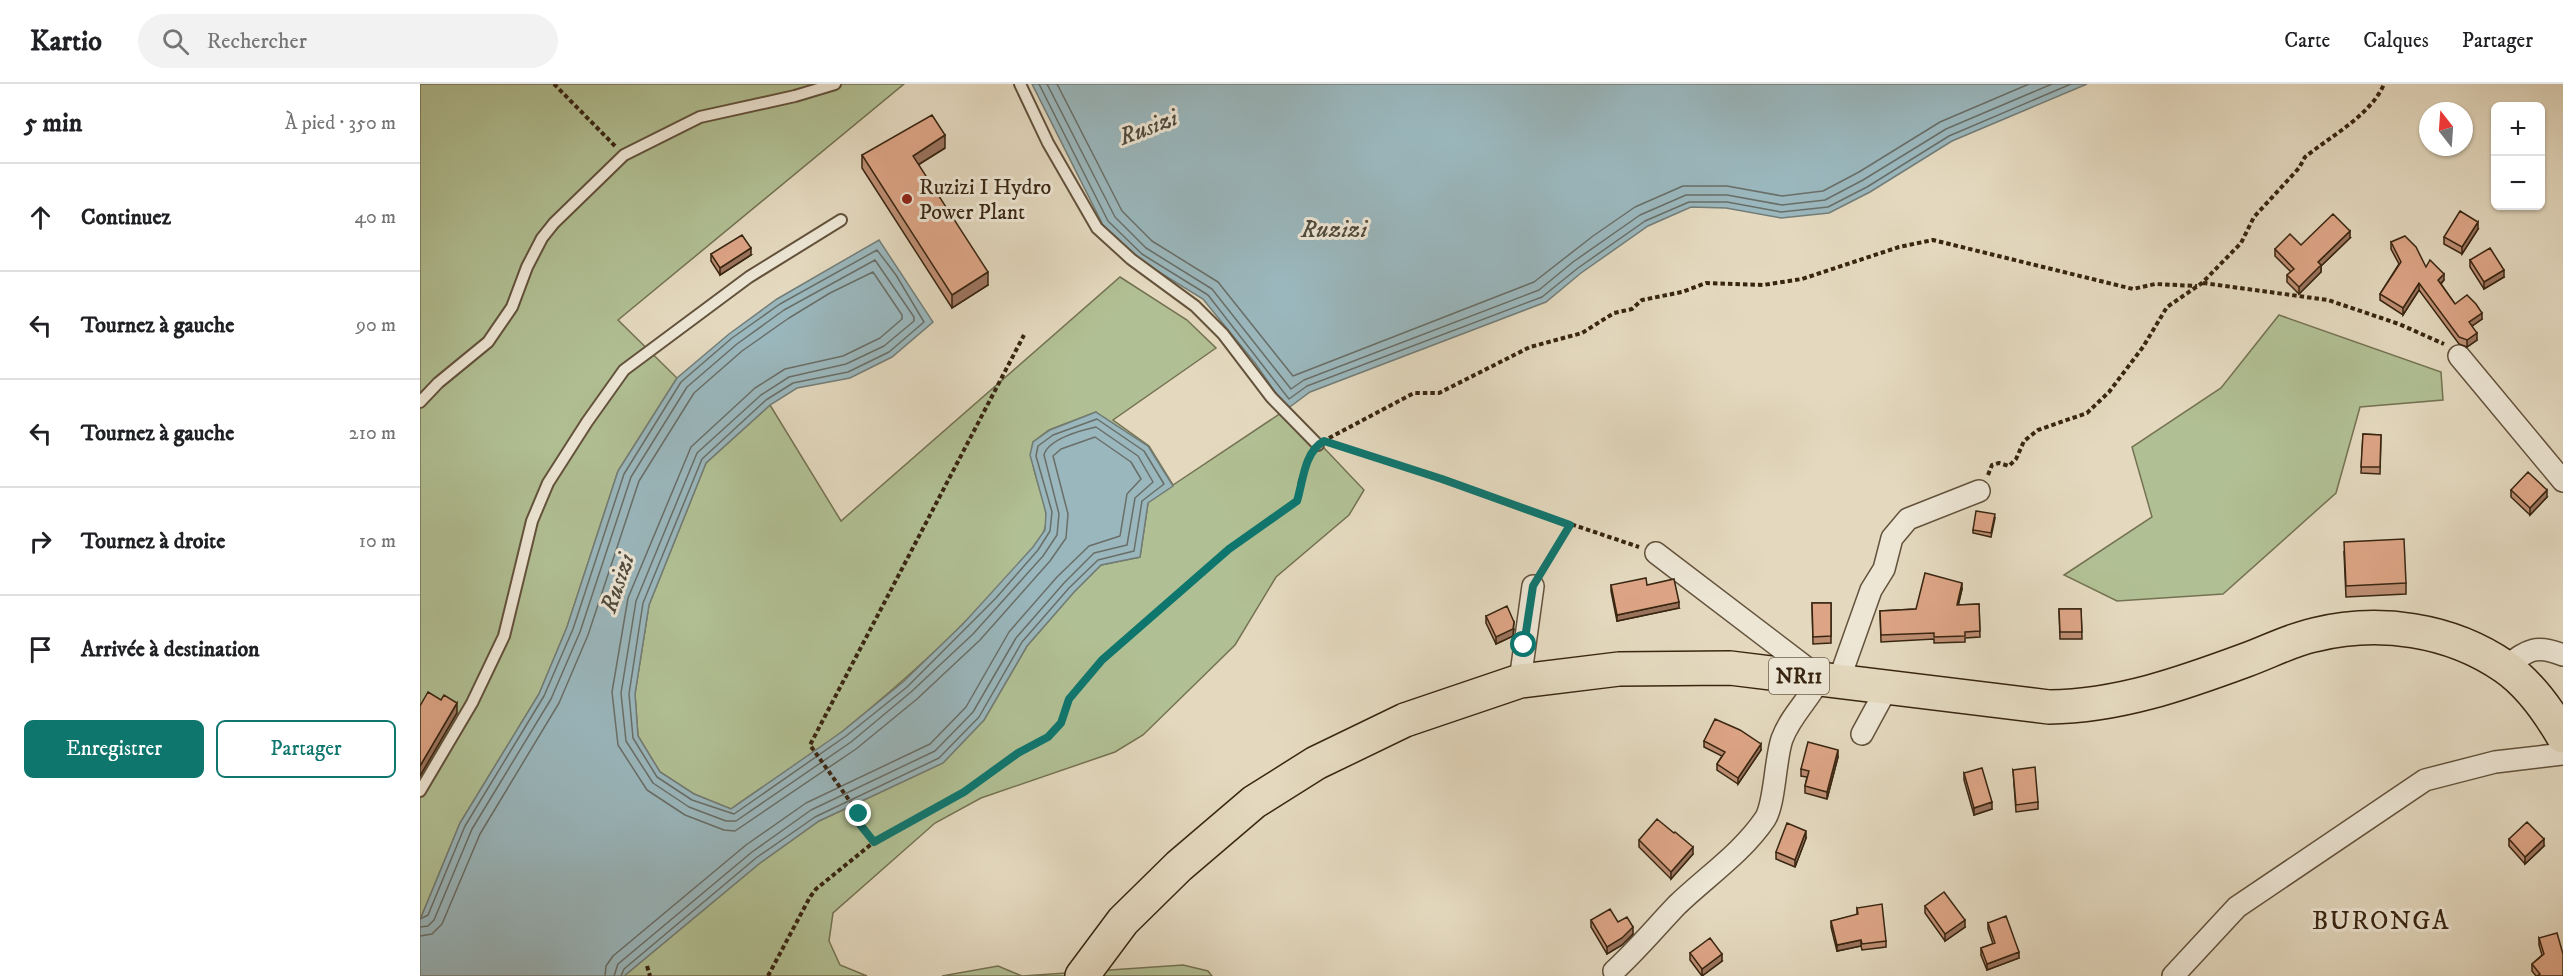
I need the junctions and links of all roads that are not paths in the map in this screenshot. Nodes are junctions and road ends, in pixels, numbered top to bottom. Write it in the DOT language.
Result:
graph roads {
  1 [pos="835,84"];
  2 [pos="1020,84"];
  3 [pos="841,220"];
  4 [pos="2459,356"];
  5 [pos="420,402"];
  6 [pos="1321,443"];
  7 [pos="2563,481"];
  8 [pos="1979,491"];
  9 [pos="1656,553"];
  10 [pos="1533,586"];
  11 [pos="2563,655"];
  12 [pos="2505,667"];
  13 [pos="1829,679"];
  14 [pos="1520,681"];
  15 [pos="1888,686"];
  16 [pos="1862,734"];
  17 [pos="2563,736"];
  18 [pos="2563,754"];
  19 [pos="420,791"];
  20 [pos="1614,971"];
  21 [pos="1082,976"];
  22 [pos="2173,976"];
  1 -- 5 [label="lane"];
  2 -- 6 [label="lane"];
  3 -- 19 [label="lane"];
  4 -- 7 [label="street"];
  8 -- 13 [label="street"];
  9 -- 13 [label="street"];
  10 -- 14 [label="street"];
  11 -- 12 [label="street"];
  12 -- 15 [label="highway, NR11"];
  12 -- 17 [label="highway, NR11"];
  13 -- 14 [label="highway, NR11"];
  13 -- 15 [label="highway, NR11"];
  13 -- 20 [label="street"];
  14 -- 21 [label="highway, NR11"];
  15 -- 16 [label="street"];
  18 -- 22 [label="street"];
}
